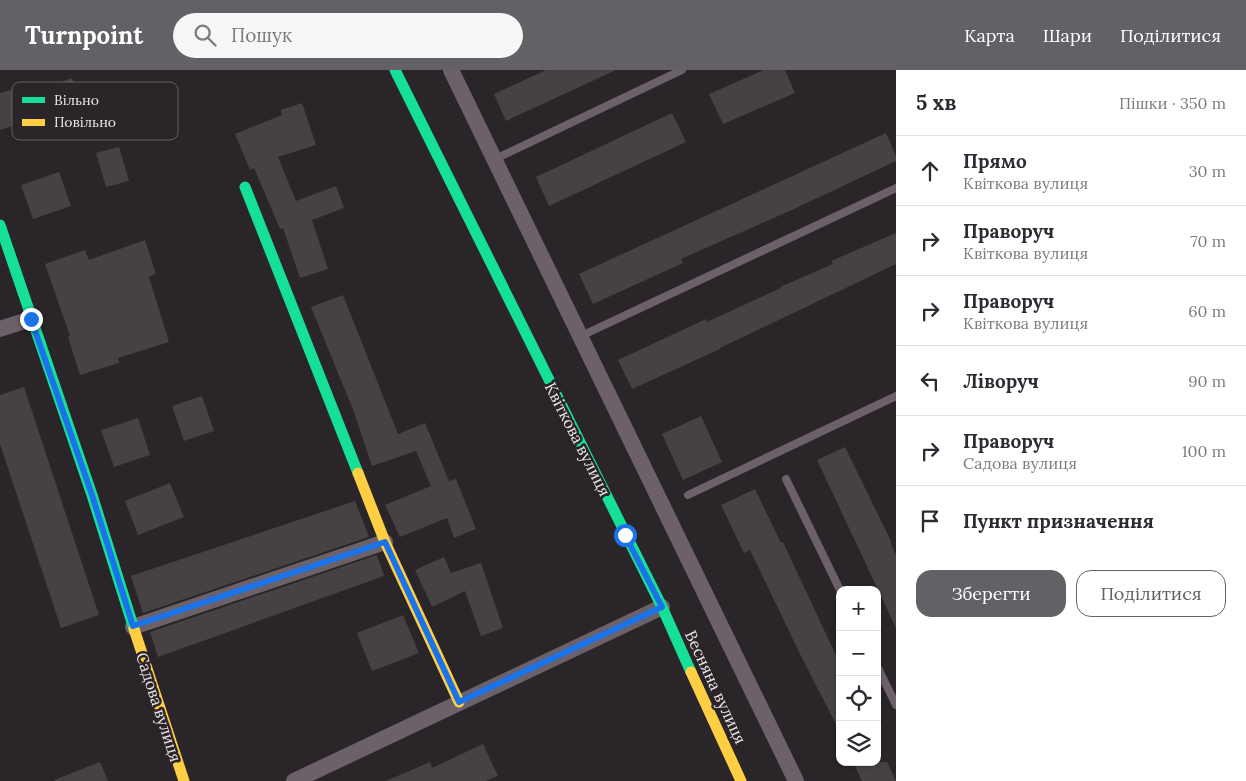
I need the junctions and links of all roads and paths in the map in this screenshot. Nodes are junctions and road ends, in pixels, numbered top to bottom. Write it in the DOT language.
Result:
graph roads {
  1 [pos="395,70"];
  2 [pos="451,70"];
  3 [pos="682,70"];
  4 [pos="495,159"];
  5 [pos="245,187"];
  6 [pos="896,188"];
  7 [pos="0,225"];
  8 [pos="31,319"];
  9 [pos="0,329"];
  10 [pos="581,336"];
  11 [pos="896,396"];
  12 [pos="786,479"];
  13 [pos="688,495"];
  14 [pos="385,542"];
  15 [pos="838,586"];
  16 [pos="662,607"];
  17 [pos="133,626"];
  18 [pos="881,674"];
  19 [pos="459,702"];
  20 [pos="896,705"];
  21 [pos="184,781"];
  22 [pos="294,781"];
  23 [pos="741,781"];
  24 [pos="796,781"];
  1 -- 16 [label="street, Квіткова вулиця"];
  2 -- 4 [label="street"];
  3 -- 4 [label="lane"];
  4 -- 10 [label="street"];
  5 -- 14 [label="street"];
  6 -- 10 [label="lane"];
  7 -- 8 [label="street, Садова вулиця"];
  8 -- 9 [label="street"];
  8 -- 17 [label="street, Садова вулиця"];
  10 -- 24 [label="street"];
  11 -- 13 [label="lane"];
  12 -- 15 [label="lane"];
  14 -- 17 [label="street"];
  14 -- 19 [label="street"];
  16 -- 19 [label="street"];
  16 -- 23 [label="street, Весняна вулиця"];
  17 -- 21 [label="street, Садова вулиця"];
  18 -- 20 [label="lane"];
  19 -- 22 [label="street"];
}
